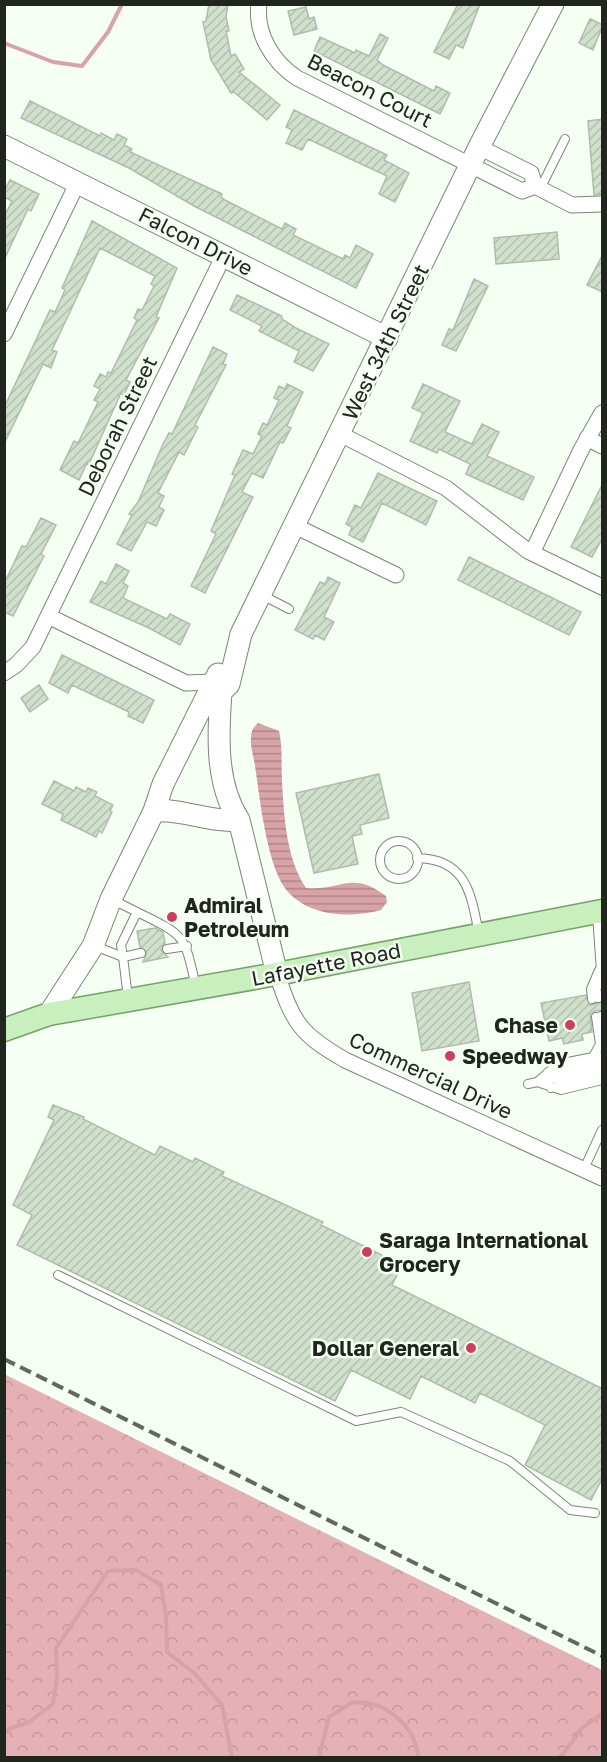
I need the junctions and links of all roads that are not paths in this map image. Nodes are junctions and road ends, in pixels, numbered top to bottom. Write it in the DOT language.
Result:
graph roads {
  1 [pos="260,4"];
  2 [pos="553,4"];
  3 [pos="565,139"];
  4 [pos="4,146"];
  5 [pos="475,155"];
  6 [pos="78,182"];
  7 [pos="538,188"];
  8 [pos="603,204"];
  9 [pos="224,255"];
  10 [pos="4,334"];
  11 [pos="387,338"];
  12 [pos="603,412"];
  13 [pos="340,434"];
  14 [pos="587,438"];
  15 [pos="603,446"];
  16 [pos="295,526"];
  17 [pos="532,553"];
  18 [pos="396,575"];
  19 [pos="603,587"];
  20 [pos="261,595"];
  21 [pos="289,609"];
  22 [pos="48,616"];
  23 [pos="4,673"];
  24 [pos="221,683"];
  25 [pos="186,684"];
  26 [pos="200,710"];
  27 [pos="154,811"];
  28 [pos="239,820"];
  29 [pos="417,858"];
  30 [pos="111,898"];
  31 [pos="599,911"];
  32 [pos="137,912"];
  33 [pos="479,935"];
  34 [pos="93,946"];
  35 [pos="187,946"];
  36 [pos="166,949"];
  37 [pos="141,953"];
  38 [pos="123,957"];
  39 [pos="601,969"];
  40 [pos="277,974"];
  41 [pos="603,985"];
  42 [pos="196,988"];
  43 [pos="595,998"];
  44 [pos="128,1000"];
  45 [pos="49,1014"];
  46 [pos="4,1015"];
  47 [pos="600,1018"];
  48 [pos="4,1030"];
  49 [pos="603,1056"];
  50 [pos="603,1066"];
  51 [pos="547,1072"];
  52 [pos="603,1073"];
  53 [pos="603,1080"];
  54 [pos="533,1083"];
  55 [pos="551,1088"];
  56 [pos="603,1130"];
  57 [pos="584,1169"];
  58 [pos="603,1178"];
  59 [pos="58,1275"];
  60 [pos="595,1513"];
  1 -- 5 [label="street, Beacon Court"];
  2 -- 5 [label="street, West 34th Street"];
  3 -- 7 [label="lane"];
  4 -- 6 [label="street, Falcon Drive"];
  5 -- 7 [label="street, Beacon Court"];
  5 -- 11 [label="street, West 34th Street"];
  6 -- 9 [label="street, Falcon Drive"];
  6 -- 10 [label="street"];
  7 -- 8 [label="street, Beacon Court"];
  9 -- 11 [label="street, Falcon Drive"];
  9 -- 22 [label="street, Deborah Street"];
  11 -- 13 [label="street, West 34th Street"];
  12 -- 14 [label="street"];
  13 -- 16 [label="street, West 34th Street"];
  13 -- 17 [label="street"];
  14 -- 15 [label="street"];
  14 -- 17 [label="street"];
  16 -- 18 [label="street"];
  16 -- 20 [label="street, West 34th Street"];
  17 -- 19 [label="street"];
  20 -- 21 [label="lane"];
  20 -- 24 [label="street, West 34th Street"];
  22 -- 23 [label="street, Deborah Street"];
  22 -- 25 [label="street"];
  24 -- 25 [label="street"];
  24 -- 26 [label="street"];
  24 -- 28 [label="street, West 34th Street"];
  25 -- 26 [label="street"];
  26 -- 27 [label="street"];
  27 -- 28 [label="street"];
  27 -- 30 [label="street"];
  28 -- 40 [label="street, West 34th Street"];
  29 -- 29 [label="lane"];
  29 -- 33 [label="lane"];
  30 -- 32 [label="lane"];
  30 -- 34 [label="street"];
  31 -- 33 [label="main road, Lafayette Road"];
  31 -- 39 [label="lane"];
  32 -- 35 [label="lane"];
  32 -- 38 [label="lane"];
  33 -- 40 [label="main road, Lafayette Road"];
  34 -- 38 [label="lane"];
  34 -- 45 [label="street"];
  35 -- 36 [label="lane"];
  35 -- 42 [label="lane"];
  37 -- 38 [label="lane"];
  38 -- 44 [label="lane"];
  39 -- 41 [label="lane"];
  39 -- 43 [label="lane"];
  40 -- 42 [label="main road, Lafayette Road"];
  40 -- 57 [label="street, Commercial Drive"];
  42 -- 44 [label="main road, Lafayette Road"];
  44 -- 45 [label="main road, Lafayette Road"];
  45 -- 46 [label="main road, Lafayette Road"];
  45 -- 48 [label="main road, Lafayette Road"];
  47 -- 51 [label="lane"];
  49 -- 51 [label="lane"];
  50 -- 54 [label="lane"];
  51 -- 54 [label="lane"];
  52 -- 55 [label="lane"];
  53 -- 55 [label="lane"];
  54 -- 55 [label="lane"];
  56 -- 57 [label="lane"];
  57 -- 58 [label="street, Commercial Drive"];
  59 -- 60 [label="lane"];
}
